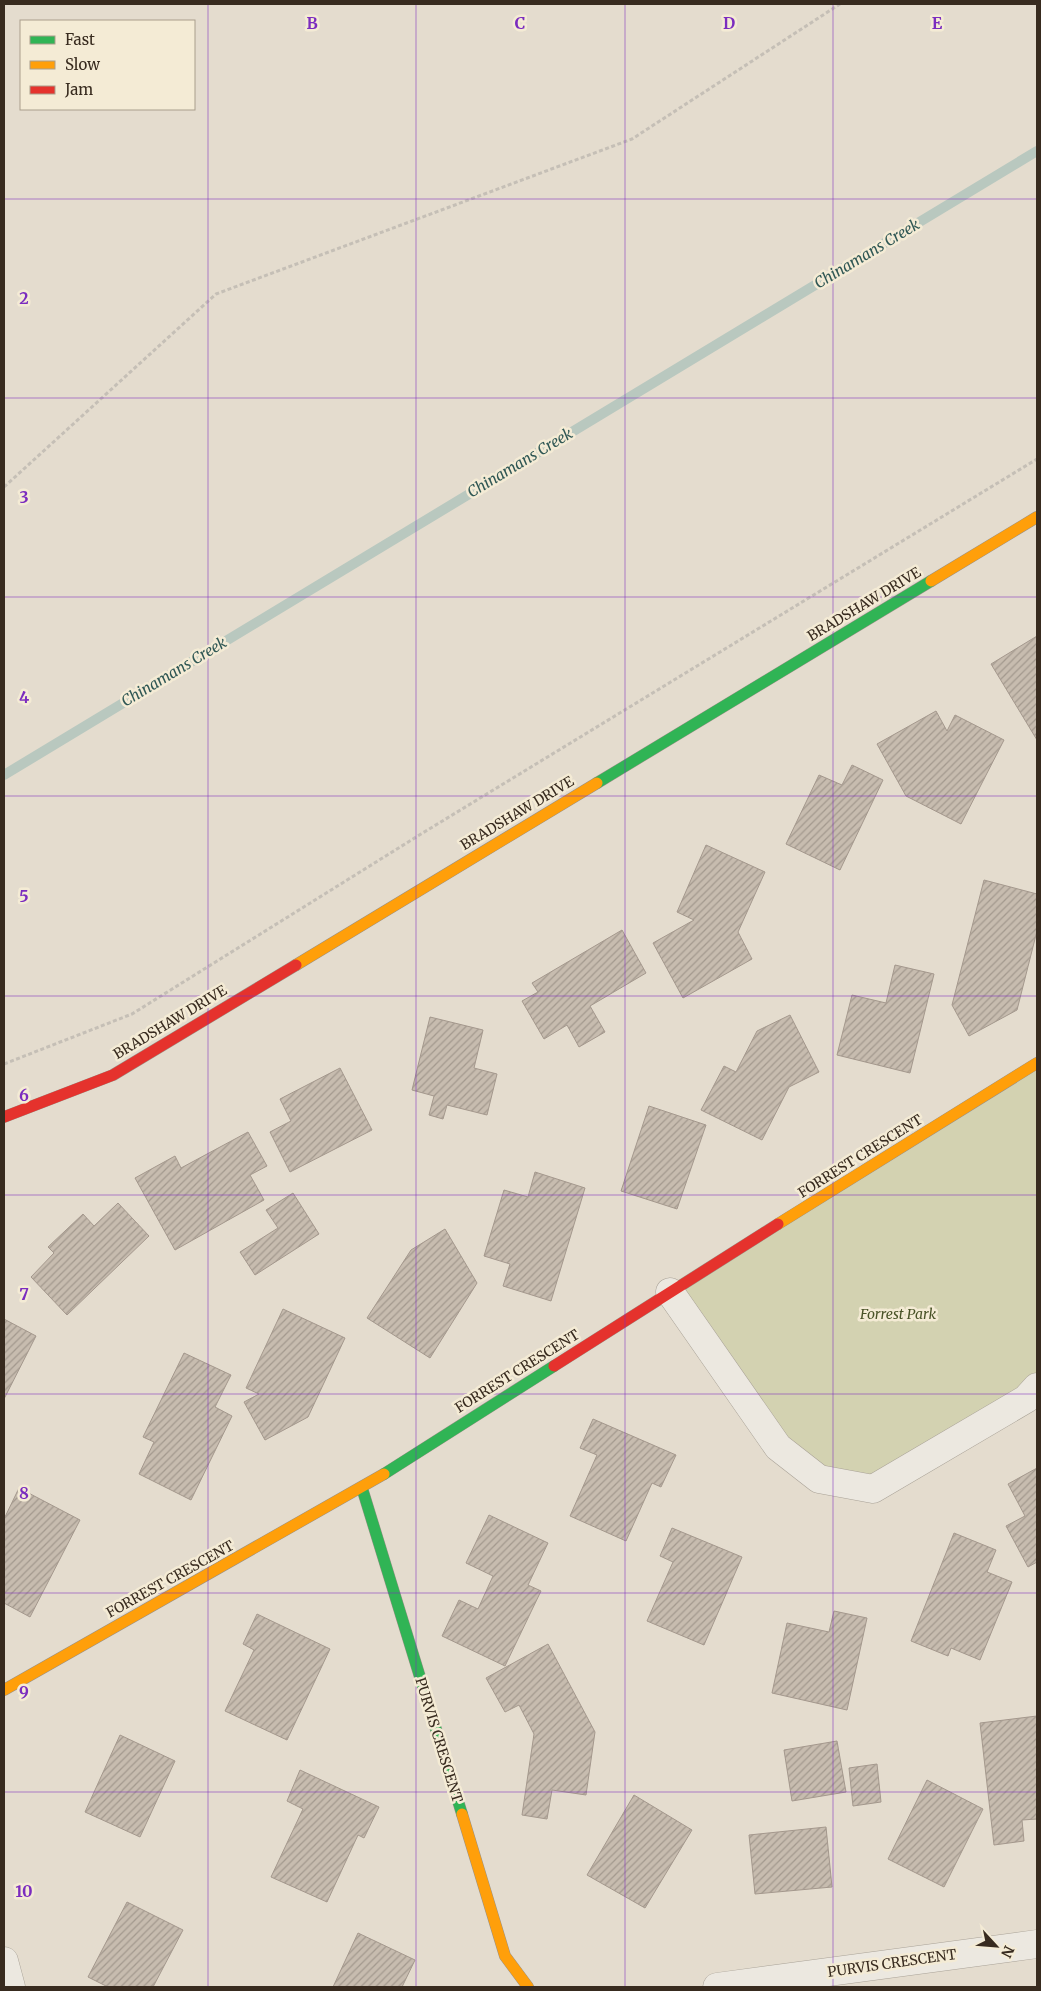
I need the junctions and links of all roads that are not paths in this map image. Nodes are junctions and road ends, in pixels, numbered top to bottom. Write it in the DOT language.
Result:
graph roads {
  1 [pos="1037,517"];
  2 [pos="1037,1063"];
  3 [pos="4,1117"];
  4 [pos="670,1292"];
  5 [pos="1037,1387"];
  6 [pos="362,1488"];
  7 [pos="4,1690"];
  8 [pos="1037,1944"];
  9 [pos="4,1962"];
  10 [pos="11,1987"];
  11 [pos="528,1987"];
  12 [pos="717,1987"];
  1 -- 3 [label="street, BRADSHAW DRIVE"];
  2 -- 4 [label="street, FORREST CRESCENT"];
  4 -- 5 [label="street"];
  4 -- 6 [label="street, FORREST CRESCENT"];
  6 -- 7 [label="street, FORREST CRESCENT"];
  6 -- 11 [label="street, PURVIS CRESCENT"];
  8 -- 12 [label="street, PURVIS CRESCENT"];
  9 -- 10 [label="street"];
}
